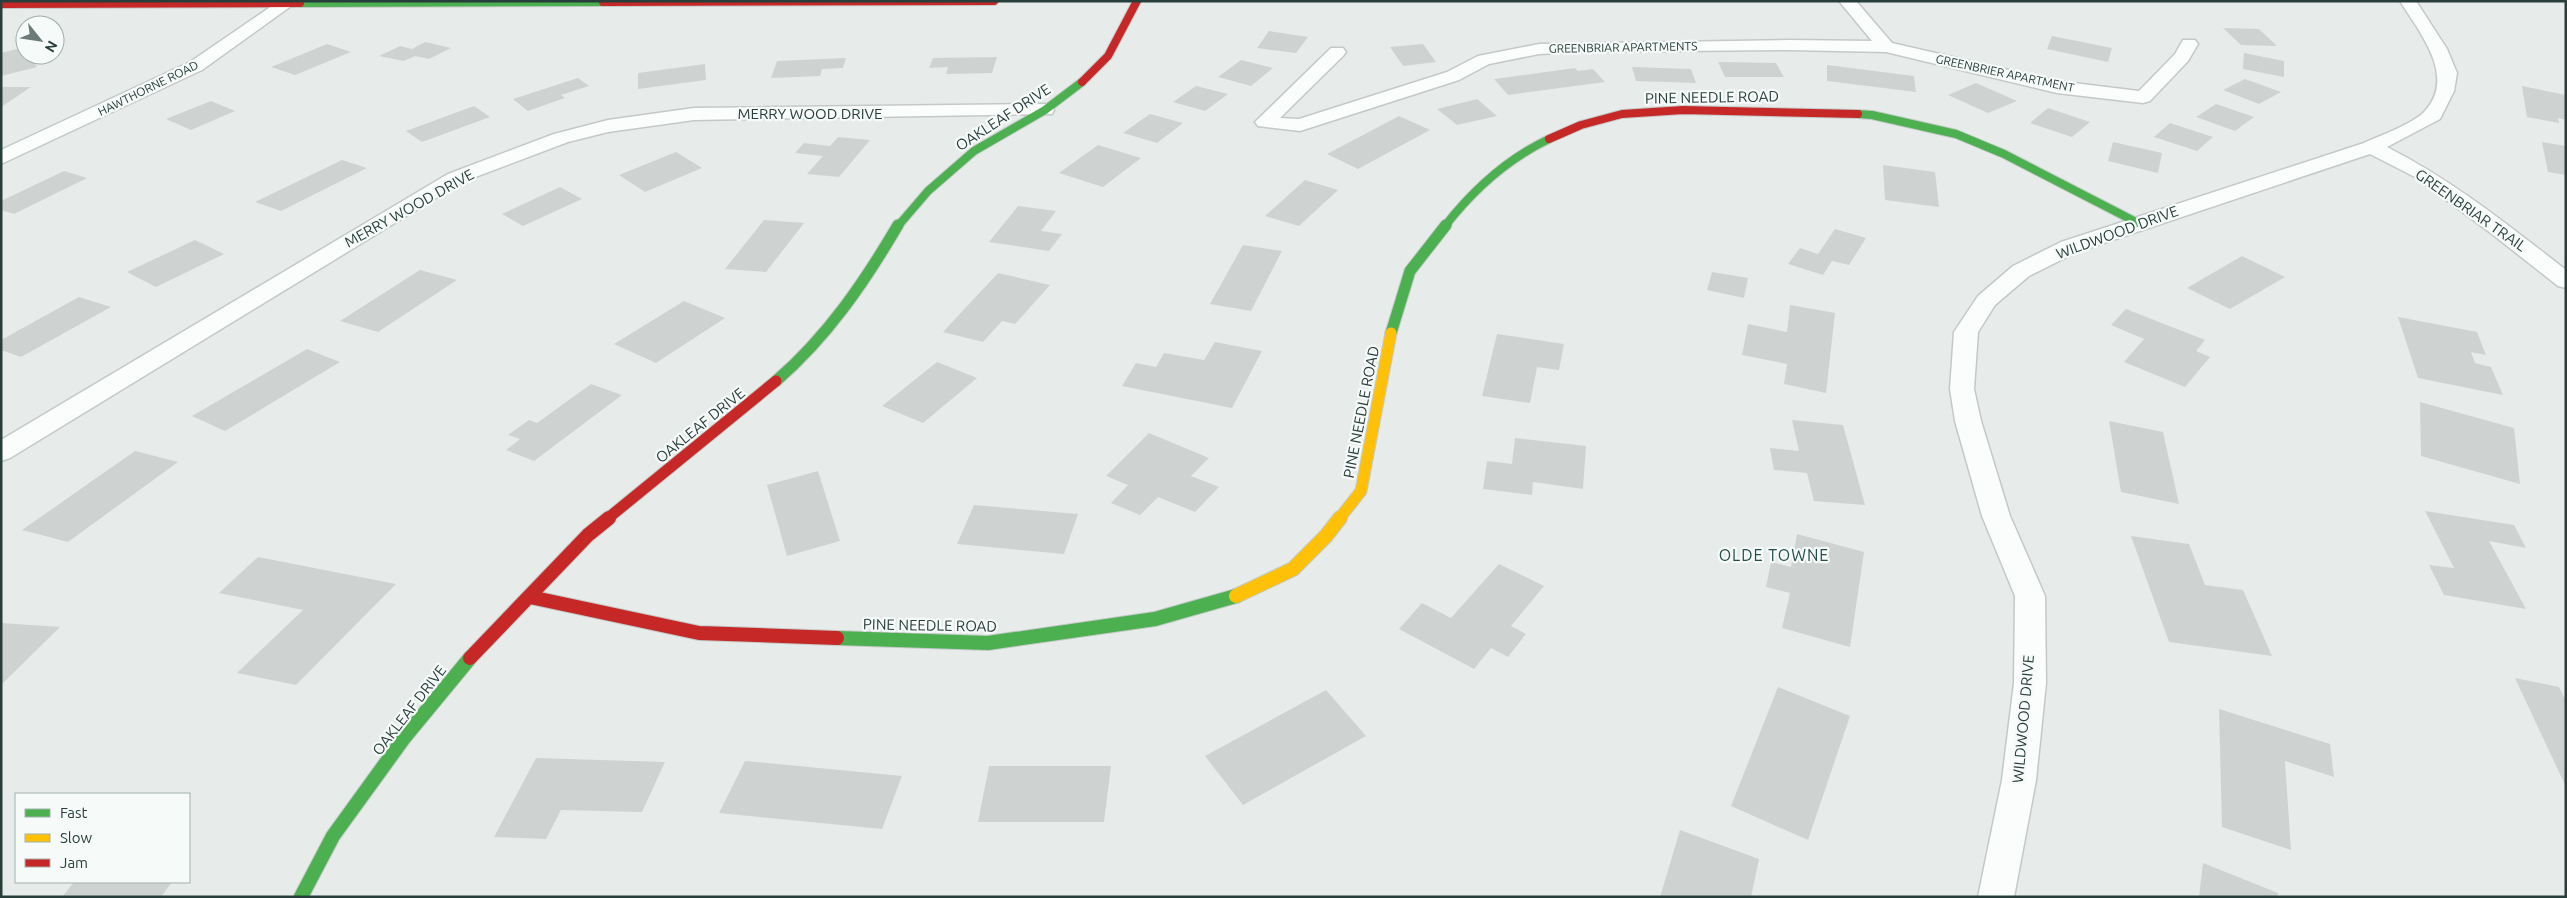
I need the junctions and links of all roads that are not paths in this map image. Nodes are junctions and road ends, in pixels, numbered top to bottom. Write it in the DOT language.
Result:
graph roads {
  1 [pos="994,1"];
  2 [pos="1136,1"];
  3 [pos="1847,1"];
  4 [pos="2408,1"];
  5 [pos="173,2"];
  6 [pos="600,2"];
  7 [pos="288,3"];
  8 [pos="1,4"];
  9 [pos="2189,44"];
  10 [pos="1886,47"];
  11 [pos="1337,52"];
  12 [pos="1045,110"];
  13 [pos="2371,147"];
  14 [pos="1,158"];
  15 [pos="2138,222"];
  16 [pos="2566,281"];
  17 [pos="1,452"];
  18 [pos="530,597"];
  19 [pos="301,897"];
  20 [pos="1996,897"];
  1 -- 6 [label="street"];
  2 -- 12 [label="street, OAKLEAF DRIVE"];
  3 -- 10 [label="street"];
  4 -- 13 [label="street, WILDWOOD DRIVE"];
  5 -- 7 [label="street"];
  5 -- 8 [label="street"];
  6 -- 7 [label="street"];
  7 -- 14 [label="street, HAWTHORNE ROAD"];
  9 -- 10 [label="street, GREENBRIER APARTMENT"];
  10 -- 11 [label="street, GREENBRIAR APARTMENTS"];
  12 -- 17 [label="street, MERRY WOOD DRIVE"];
  12 -- 18 [label="street, OAKLEAF DRIVE"];
  13 -- 15 [label="street, WILDWOOD DRIVE"];
  13 -- 16 [label="street, GREENBRIAR TRAIL"];
  15 -- 18 [label="street, PINE NEEDLE ROAD"];
  15 -- 20 [label="street, WILDWOOD DRIVE"];
  18 -- 19 [label="street, OAKLEAF DRIVE"];
}
